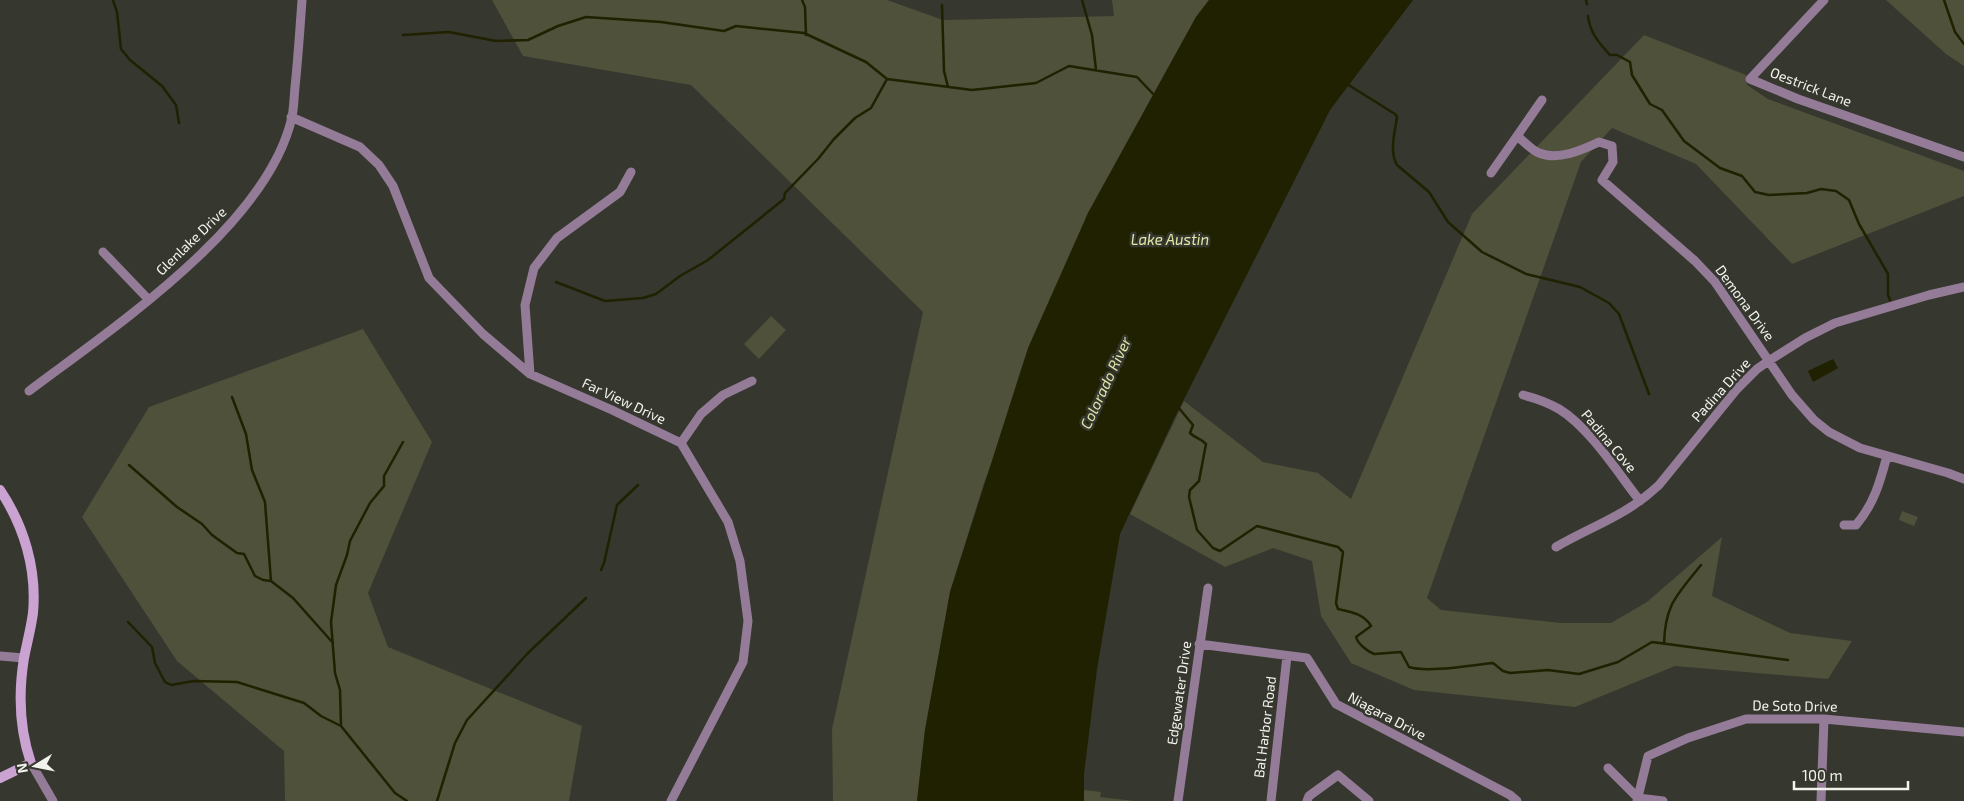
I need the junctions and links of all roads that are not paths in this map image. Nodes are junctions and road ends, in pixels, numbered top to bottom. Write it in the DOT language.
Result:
graph roads {
  1 [pos="302,0"];
  2 [pos="1824,0"];
  3 [pos="1542,100"];
  4 [pos="292,117"];
  5 [pos="1517,136"];
  6 [pos="1964,157"];
  7 [pos="631,172"];
  8 [pos="1491,174"];
  9 [pos="103,252"];
  10 [pos="1964,287"];
  11 [pos="149,300"];
  12 [pos="1770,360"];
  13 [pos="530,374"];
  14 [pos="752,381"];
  15 [pos="29,391"];
  16 [pos="1523,394"];
  17 [pos="682,443"];
  18 [pos="1888,456"];
  19 [pos="1964,479"];
  20 [pos="0,490"];
  21 [pos="1640,501"];
  22 [pos="1844,525"];
  23 [pos="1556,547"];
  24 [pos="1208,588"];
  25 [pos="1199,644"];
  26 [pos="0,656"];
  27 [pos="1287,656"];
  28 [pos="24,658"];
  29 [pos="1824,719"];
  30 [pos="1964,732"];
  31 [pos="31,763"];
  32 [pos="1608,768"];
  33 [pos="0,778"];
  34 [pos="1638,800"];
  35 [pos="53,801"];
  36 [pos="671,801"];
  37 [pos="1178,801"];
  38 [pos="1270,801"];
  39 [pos="1307,801"];
  40 [pos="1370,801"];
  41 [pos="1517,801"];
  42 [pos="1664,801"];
  43 [pos="1821,801"];
  1 -- 4 [label="street, Glenlake Drive"];
  2 -- 6 [label="street, Oestrick Lane"];
  3 -- 5 [label="street"];
  4 -- 11 [label="street, Glenlake Drive"];
  4 -- 13 [label="street, Far View Drive"];
  5 -- 8 [label="street"];
  5 -- 12 [label="street, Demona Drive"];
  7 -- 13 [label="street"];
  9 -- 11 [label="street"];
  10 -- 12 [label="street, Padina Drive"];
  11 -- 15 [label="street, Glenlake Drive"];
  12 -- 18 [label="street, Demona Drive"];
  12 -- 21 [label="street, Padina Drive"];
  13 -- 17 [label="street, Far View Drive"];
  14 -- 17 [label="street"];
  16 -- 21 [label="street, Padina Cove"];
  17 -- 36 [label="street"];
  18 -- 19 [label="street, Demona Drive"];
  18 -- 22 [label="street"];
  20 -- 28 [label="street"];
  21 -- 23 [label="street, Padina Drive"];
  24 -- 25 [label="street, Edgewater Drive"];
  25 -- 27 [label="street, Niagara Drive"];
  25 -- 37 [label="street, Edgewater Drive"];
  26 -- 28 [label="street"];
  27 -- 38 [label="street, Bal Harbor Road"];
  27 -- 41 [label="street, Niagara Drive"];
  28 -- 31 [label="street"];
  29 -- 30 [label="street, De Soto Drive"];
  29 -- 34 [label="street, De Soto Drive"];
  29 -- 43 [label="street"];
  31 -- 33 [label="street"];
  31 -- 35 [label="street"];
  32 -- 34 [label="street"];
  34 -- 42 [label="street"];
  39 -- 40 [label="street"];
}
